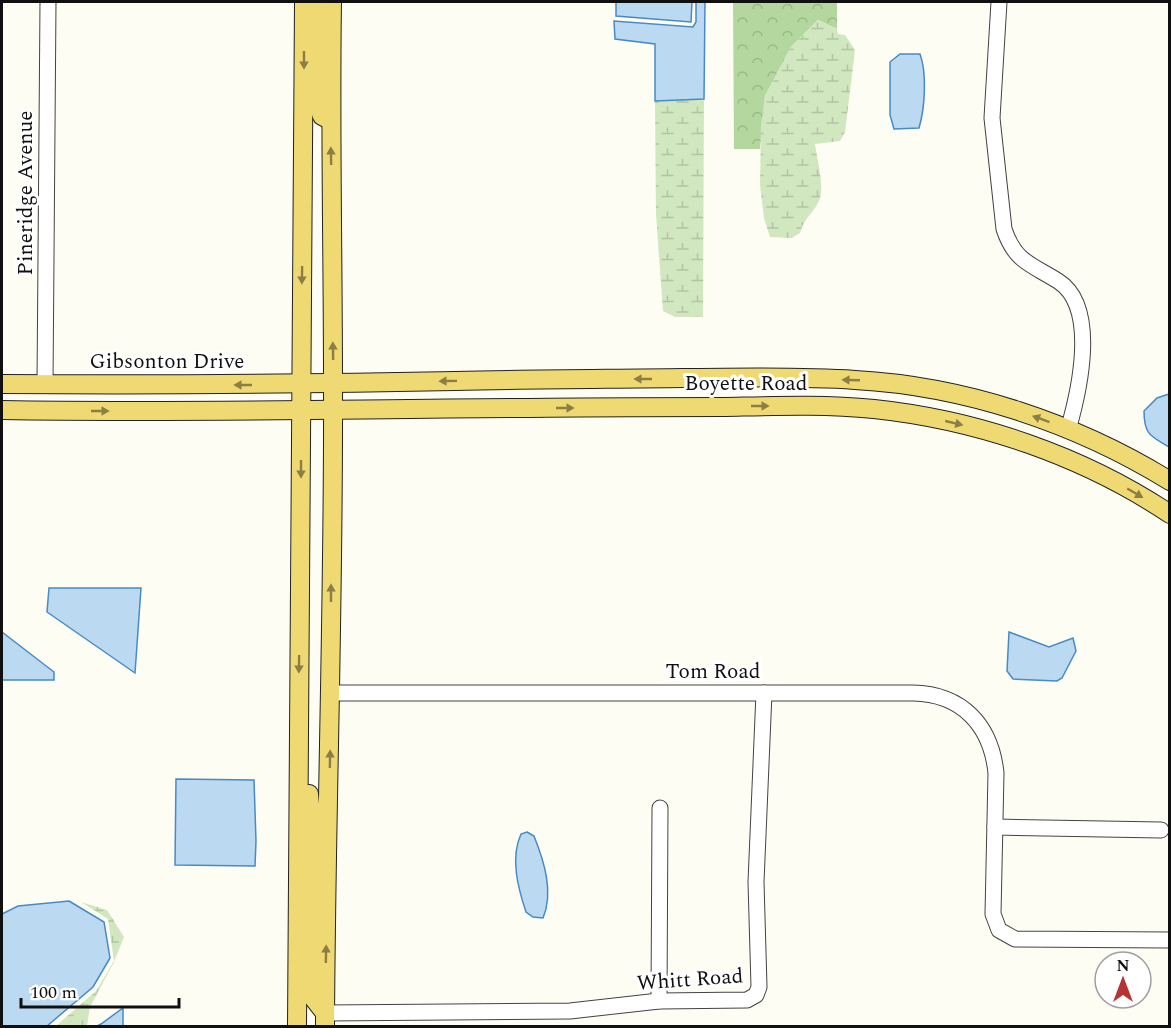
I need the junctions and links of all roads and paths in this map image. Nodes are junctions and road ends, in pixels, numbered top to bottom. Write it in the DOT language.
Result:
graph roads {
  1 [pos="48,2"];
  2 [pos="304,2"];
  3 [pos="317,2"];
  4 [pos="332,2"];
  5 [pos="999,2"];
  6 [pos="330,120"];
  7 [pos="333,383"];
  8 [pos="2,384"];
  9 [pos="45,384"];
  10 [pos="301,384"];
  11 [pos="2,410"];
  12 [pos="301,410"];
  13 [pos="333,410"];
  14 [pos="1068,430"];
  15 [pos="1170,481"];
  16 [pos="1170,514"];
  17 [pos="331,693"];
  18 [pos="764,693"];
  19 [pos="299,746"];
  20 [pos="660,808"];
  21 [pos="995,827"];
  22 [pos="1161,830"];
  23 [pos="1170,940"];
  24 [pos="659,1001"];
  25 [pos="483,1019"];
  26 [pos="325,1020"];
  27 [pos="299,1023"];
  1 -- 9 [label="street, Pineridge Avenue"];
  2 -- 10 [label="main road, one-way"];
  3 -- 6 [label="main road"];
  4 -- 6 [label="main road"];
  5 -- 14 [label="street"];
  7 -- 6 [label="main road, one-way"];
  7 -- 10 [label="main road, Gibsonton Drive"];
  7 -- 13 [label="main road"];
  14 -- 7 [label="main road, Boyette Road, one-way"];
  8 -- 9 [label="main road, Gibsonton Drive"];
  10 -- 9 [label="main road, Gibsonton Drive, one-way"];
  10 -- 12 [label="main road"];
  11 -- 12 [label="main road, one-way"];
  12 -- 13 [label="main road, Boyette Road"];
  12 -- 19 [label="main road, one-way"];
  13 -- 16 [label="main road, Boyette Road, one-way"];
  17 -- 13 [label="main road, one-way"];
  14 -- 15 [label="main road, Boyette Road"];
  17 -- 18 [label="street, Tom Road"];
  26 -- 17 [label="main road, one-way"];
  18 -- 21 [label="street, Tom Road"];
  18 -- 24 [label="street, Whitt Road"];
  19 -- 26 [label="main road"];
  19 -- 27 [label="main road"];
  20 -- 24 [label="street"];
  21 -- 22 [label="street"];
  21 -- 23 [label="street, Tom Road"];
  24 -- 25 [label="street, Whitt Road"];
  25 -- 26 [label="street, Whitt Road"];
}
